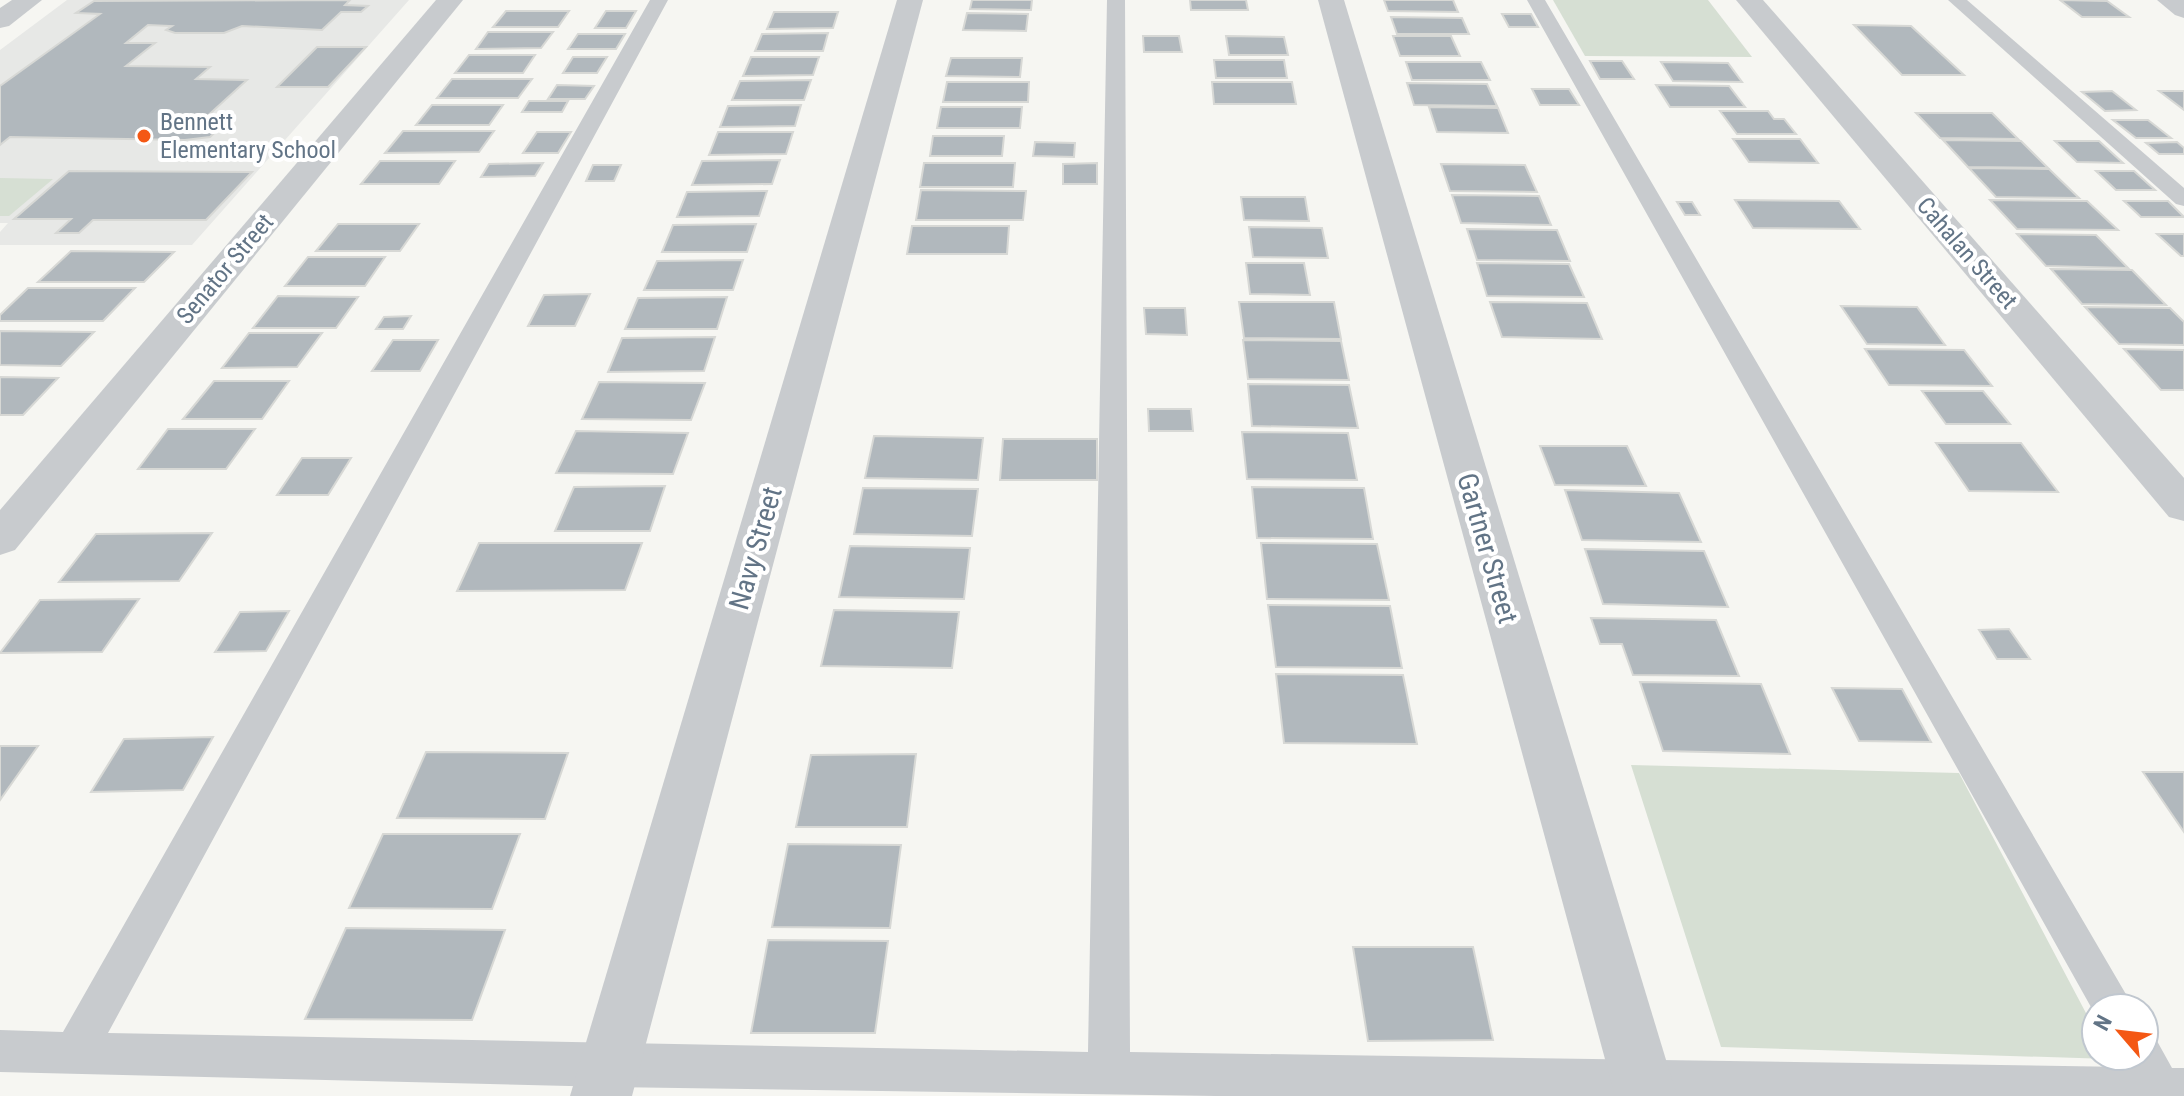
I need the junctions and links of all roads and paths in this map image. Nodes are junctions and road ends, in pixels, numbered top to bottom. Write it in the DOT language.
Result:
graph roads {
  1 [pos="29,0"];
  2 [pos="450,0"];
  3 [pos="659,0"];
  4 [pos="910,0"];
  5 [pos="1116,0"];
  6 [pos="1331,0"];
  7 [pos="1536,0"];
  8 [pos="1749,0"];
  9 [pos="1957,0"];
  10 [pos="2170,0"];
  11 [pos="2184,10"];
  12 [pos="0,20"];
  13 [pos="2184,199"];
  14 [pos="2184,506"];
  15 [pos="0,539"];
  16 [pos="2105,992"];
  17 [pos="0,1051"];
  18 [pos="74,1053"];
  19 [pos="1109,1072"];
  20 [pos="2162,1078"];
  21 [pos="606,1081"];
  22 [pos="1644,1087"];
  1 -- 12 [label="street"];
  2 -- 15 [label="street, Senator Street"];
  3 -- 18 [label="lane"];
  4 -- 21 [label="street, Navy Street"];
  5 -- 19 [label="lane"];
  6 -- 22 [label="street, Gartner Street"];
  7 -- 16 [label="lane"];
  8 -- 14 [label="street, Cahalan Street"];
  9 -- 13 [label="lane"];
  10 -- 11 [label="street"];
  17 -- 18 [label="lane"];
  18 -- 21 [label="lane"];
  19 -- 21 [label="lane"];
  19 -- 22 [label="lane"];
  20 -- 22 [label="lane"];
}
